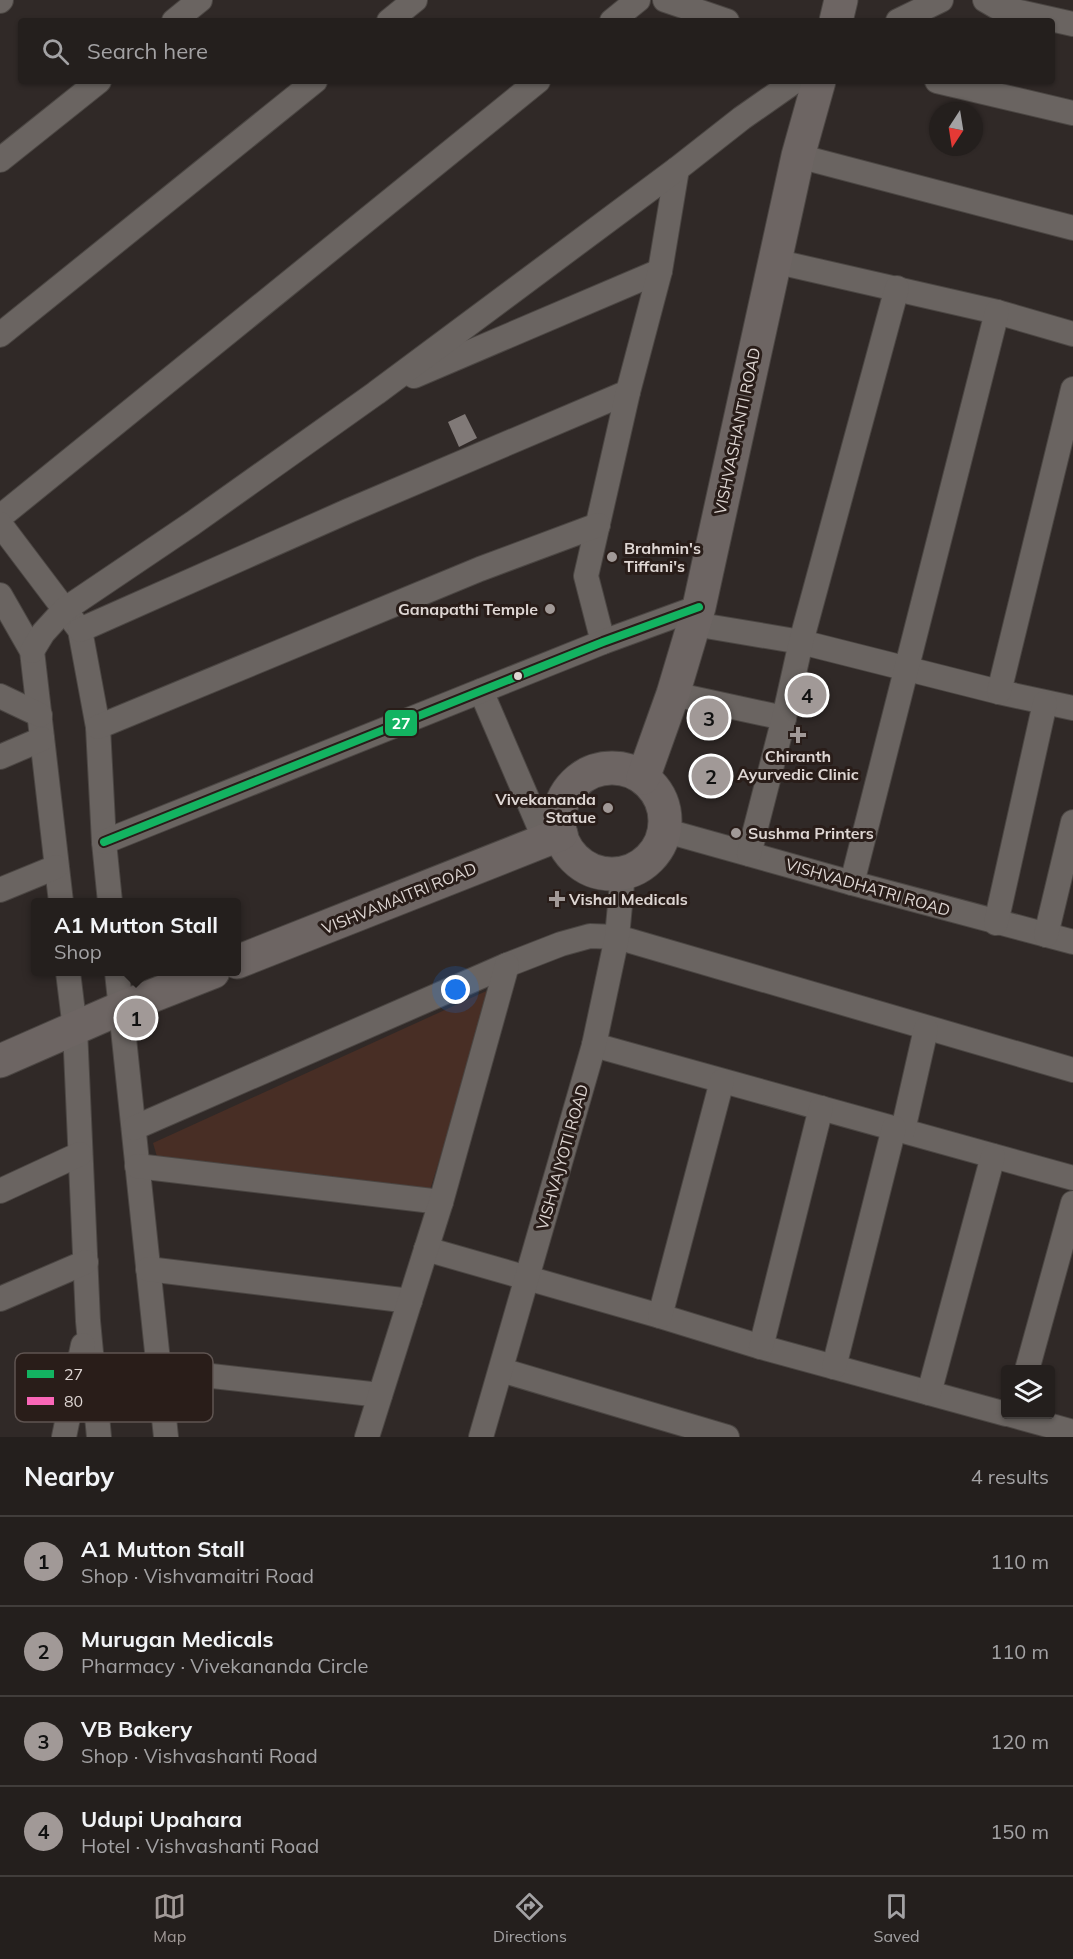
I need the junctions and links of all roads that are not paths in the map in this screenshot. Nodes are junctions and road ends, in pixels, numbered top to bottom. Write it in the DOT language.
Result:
graph roads {
  1 [pos="200,0"];
  2 [pos="416,0"];
  3 [pos="638,0"];
  4 [pos="665,0"];
  5 [pos="841,0"];
  6 [pos="941,0"];
  7 [pos="985,0"];
  8 [pos="178,18"];
  9 [pos="393,18"];
  10 [pos="616,18"];
  11 [pos="718,18"];
  12 [pos="837,18"];
  13 [pos="904,18"];
  14 [pos="1046,18"];
  15 [pos="1055,20"];
  16 [pos="1073,24"];
  17 [pos="95,84"];
  18 [pos="311,84"];
  19 [pos="534,84"];
  20 [pos="791,84"];
  21 [pos="818,84"];
  22 [pos="950,84"];
  23 [pos="1073,113"];
  24 [pos="798,156"];
  25 [pos="0,160"];
  26 [pos="677,169"];
  27 [pos="1073,228"];
  28 [pos="774,261"];
  29 [pos="660,271"];
  30 [pos="897,288"];
  31 [pos="998,312"];
  32 [pos="1073,334"];
  33 [pos="0,335"];
  34 [pos="1073,389"];
  35 [pos="628,392"];
  36 [pos="376,393"];
  37 [pos="0,517"];
  38 [pos="0,524"];
  39 [pos="598,525"];
  40 [pos="0,596"];
  41 [pos="64,610"];
  42 [pos="697,616"];
  43 [pos="80,630"];
  44 [pos="603,642"];
  45 [pos="801,642"];
  46 [pos="33,651"];
  47 [pos="908,668"];
  48 [pos="481,691"];
  49 [pos="999,692"];
  50 [pos="673,694"];
  51 [pos="0,696"];
  52 [pos="1045,703"];
  53 [pos="1073,708"];
  54 [pos="40,715"];
  55 [pos="784,718"];
  56 [pos="98,727"];
  57 [pos="42,739"];
  58 [pos="0,757"];
  59 [pos="642,778"];
  60 [pos="1073,822"];
  61 [pos="663,830"];
  62 [pos="553,837"];
  63 [pos="104,842"];
  64 [pos="749,854"];
  65 [pos="57,867"];
  66 [pos="623,873"];
  67 [pos="852,884"];
  68 [pos="0,891"];
  69 [pos="60,898"];
  70 [pos="110,898"];
  71 [pos="996,923"];
  72 [pos="1046,935"];
  73 [pos="617,937"];
  74 [pos="1073,942"];
  75 [pos="241,960"];
  76 [pos="507,965"];
  77 [pos="68,976"];
  78 [pos="117,976"];
  79 [pos="203,976"];
  80 [pos="121,1008"];
  81 [pos="75,1029"];
  82 [pos="926,1029"];
  83 [pos="594,1045"];
  84 [pos="0,1060"];
  85 [pos="1073,1070"];
  86 [pos="722,1081"];
  87 [pos="821,1108"];
  88 [pos="134,1128"];
  89 [pos="898,1129"];
  90 [pos="80,1154"];
  91 [pos="993,1156"];
  92 [pos="137,1166"];
  93 [pos="1073,1178"];
  94 [pos="0,1191"];
  95 [pos="441,1202"];
  96 [pos="1073,1203"];
  97 [pos="426,1249"];
  98 [pos="86,1262"];
  99 [pos="148,1269"];
  100 [pos="528,1278"];
  101 [pos="0,1299"];
  102 [pos="410,1301"];
  103 [pos="660,1316"];
  104 [pos="88,1321"];
  105 [pos="761,1347"];
  106 [pos="81,1353"];
  107 [pos="91,1353"];
  108 [pos="157,1353"];
  109 [pos="1028,1365"];
  110 [pos="834,1367"];
  111 [pos="501,1370"];
  112 [pos="213,1376"];
  113 [pos="929,1393"];
  114 [pos="380,1395"];
  115 [pos="1001,1413"];
  116 [pos="1025,1419"];
  117 [pos="67,1422"];
  118 [pos="98,1422"];
  119 [pos="164,1422"];
  120 [pos="1073,1432"];
  121 [pos="64,1437"];
  122 [pos="99,1437"];
  123 [pos="166,1437"];
  124 [pos="367,1437"];
  125 [pos="481,1437"];
  126 [pos="727,1437"];
  1 -- 8 [label="street"];
  2 -- 9 [label="street"];
  3 -- 10 [label="street"];
  4 -- 11 [label="street"];
  5 -- 12 [label="street"];
  6 -- 13 [label="street"];
  7 -- 14 [label="street"];
  15 -- 16 [label="street"];
  17 -- 25 [label="street"];
  18 -- 33 [label="street"];
  19 -- 37 [label="street"];
  20 -- 26 [label="street"];
  21 -- 24 [label="street, VISHVASHANTI ROAD"];
  22 -- 23 [label="street"];
  24 -- 27 [label="street"];
  24 -- 28 [label="street, VISHVASHANTI ROAD"];
  26 -- 29 [label="street"];
  26 -- 36 [label="street"];
  28 -- 30 [label="street"];
  28 -- 42 [label="street, VISHVASHANTI ROAD"];
  29 -- 35 [label="street"];
  29 -- 36 [label="street"];
  30 -- 31 [label="street"];
  30 -- 45 [label="street"];
  31 -- 32 [label="street"];
  31 -- 47 [label="street"];
  34 -- 49 [label="street"];
  35 -- 39 [label="street"];
  35 -- 43 [label="street"];
  36 -- 41 [label="street"];
  38 -- 41 [label="street"];
  39 -- 44 [label="street"];
  39 -- 56 [label="street"];
  40 -- 46 [label="street"];
  41 -- 43 [label="street"];
  41 -- 46 [label="street"];
  42 -- 44 [label="street"];
  42 -- 45 [label="street"];
  42 -- 50 [label="street, VISHVASHANTI ROAD"];
  43 -- 56 [label="street"];
  44 -- 48 [label="street"];
  45 -- 47 [label="street"];
  45 -- 55 [label="street"];
  46 -- 54 [label="street"];
  47 -- 49 [label="street"];
  47 -- 67 [label="street"];
  48 -- 62 [label="street"];
  48 -- 63 [label="street"];
  49 -- 52 [label="street"];
  50 -- 55 [label="street"];
  50 -- 59 [label="street, VISHVASHANTI ROAD"];
  51 -- 54 [label="street"];
  52 -- 53 [label="street"];
  52 -- 71 [label="street"];
  54 -- 57 [label="street"];
  55 -- 64 [label="street"];
  56 -- 63 [label="street"];
  57 -- 58 [label="street"];
  57 -- 65 [label="street"];
  59 -- 61 [label="street"];
  59 -- 62 [label="street"];
  60 -- 72 [label="street"];
  61 -- 64 [label="street, VISHVADHATRI ROAD"];
  61 -- 66 [label="street"];
  62 -- 66 [label="street"];
  62 -- 75 [label="street, VISHVAMAITRI ROAD"];
  63 -- 70 [label="street"];
  64 -- 67 [label="street, VISHVADHATRI ROAD"];
  65 -- 68 [label="street"];
  65 -- 69 [label="street"];
  66 -- 73 [label="street, VISHVAJYOTI ROAD"];
  67 -- 71 [label="street, VISHVADHATRI ROAD"];
  71 -- 72 [label="street, VISHVADHATRI ROAD"];
  72 -- 74 [label="street, VISHVADHATRI ROAD"];
  73 -- 76 [label="street"];
  73 -- 82 [label="street"];
  73 -- 83 [label="street, VISHVAJYOTI ROAD"];
  76 -- 88 [label="street"];
  76 -- 95 [label="street"];
  77 -- 81 [label="street"];
  78 -- 80 [label="street"];
  79 -- 80 [label="street"];
  80 -- 81 [label="street"];
  80 -- 88 [label="street"];
  81 -- 84 [label="street"];
  81 -- 90 [label="street"];
  82 -- 85 [label="street"];
  82 -- 89 [label="street"];
  83 -- 86 [label="street"];
  83 -- 100 [label="street, VISHVAJYOTI ROAD"];
  86 -- 87 [label="street"];
  86 -- 103 [label="street"];
  87 -- 89 [label="street"];
  87 -- 105 [label="street"];
  88 -- 92 [label="street"];
  89 -- 91 [label="street"];
  89 -- 110 [label="street"];
  90 -- 94 [label="street"];
  90 -- 98 [label="street"];
  91 -- 93 [label="street"];
  91 -- 113 [label="street"];
  92 -- 95 [label="street"];
  92 -- 99 [label="street"];
  95 -- 97 [label="street"];
  96 -- 109 [label="street"];
  97 -- 100 [label="street"];
  97 -- 102 [label="street"];
  98 -- 101 [label="street"];
  98 -- 104 [label="street"];
  99 -- 102 [label="street"];
  99 -- 108 [label="street"];
  100 -- 103 [label="street"];
  100 -- 111 [label="street, VISHVAJYOTI ROAD"];
  102 -- 114 [label="street"];
  103 -- 105 [label="street"];
  104 -- 106 [label="street"];
  104 -- 107 [label="street"];
  105 -- 110 [label="street"];
  110 -- 113 [label="street"];
  111 -- 125 [label="street, VISHVAJYOTI ROAD"];
  111 -- 126 [label="street"];
  112 -- 114 [label="street"];
  113 -- 115 [label="street"];
  114 -- 124 [label="street"];
  116 -- 120 [label="street"];
  117 -- 121 [label="street"];
  118 -- 122 [label="street"];
  119 -- 123 [label="street"];
}
